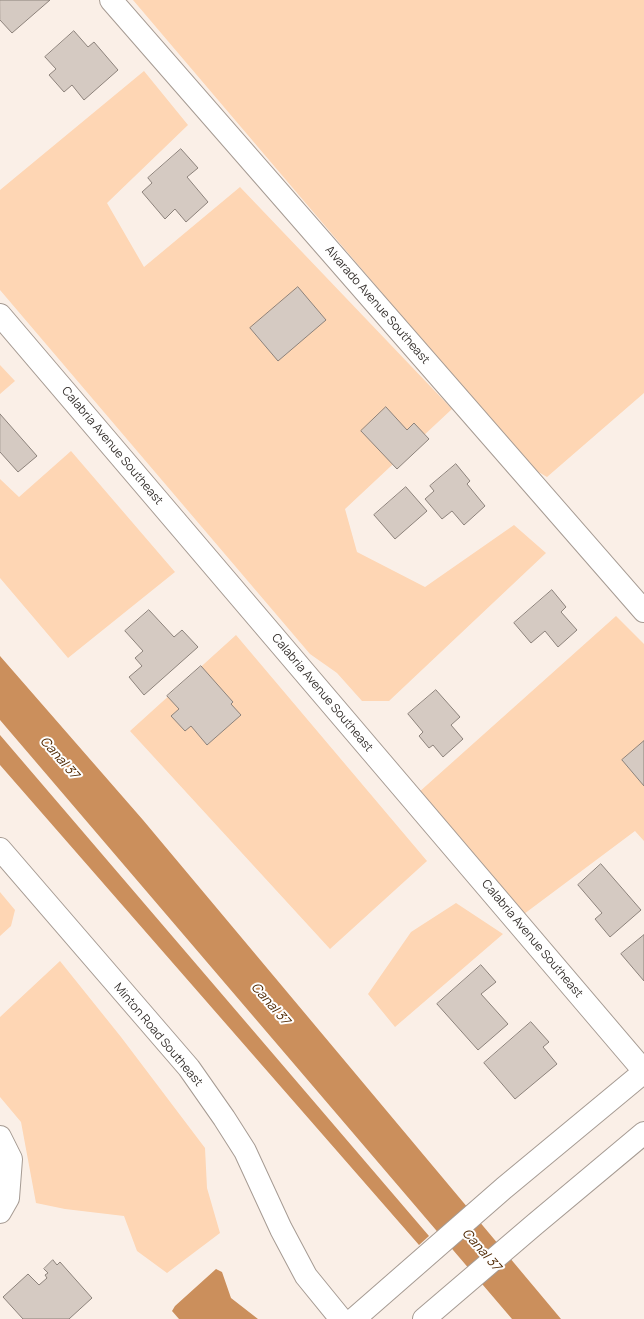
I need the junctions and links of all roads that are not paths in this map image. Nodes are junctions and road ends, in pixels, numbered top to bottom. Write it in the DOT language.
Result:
graph roads {
  1 [pos="111,0"];
  2 [pos="0,315"];
  3 [pos="644,611"];
  4 [pos="0,849"];
  5 [pos="644,1071"];
  6 [pos="644,1133"];
  7 [pos="0,1137"];
  8 [pos="0,1212"];
  9 [pos="430,1314"];
  10 [pos="342,1319"];
  11 [pos="354,1319"];
  1 -- 3 [label="street, Alvarado Avenue Southeast"];
  2 -- 5 [label="street, Calabria Avenue Southeast"];
  4 -- 10 [label="street, Minton Road Southeast"];
  5 -- 11 [label="street"];
  6 -- 9 [label="street"];
  7 -- 8 [label="street"];
}
